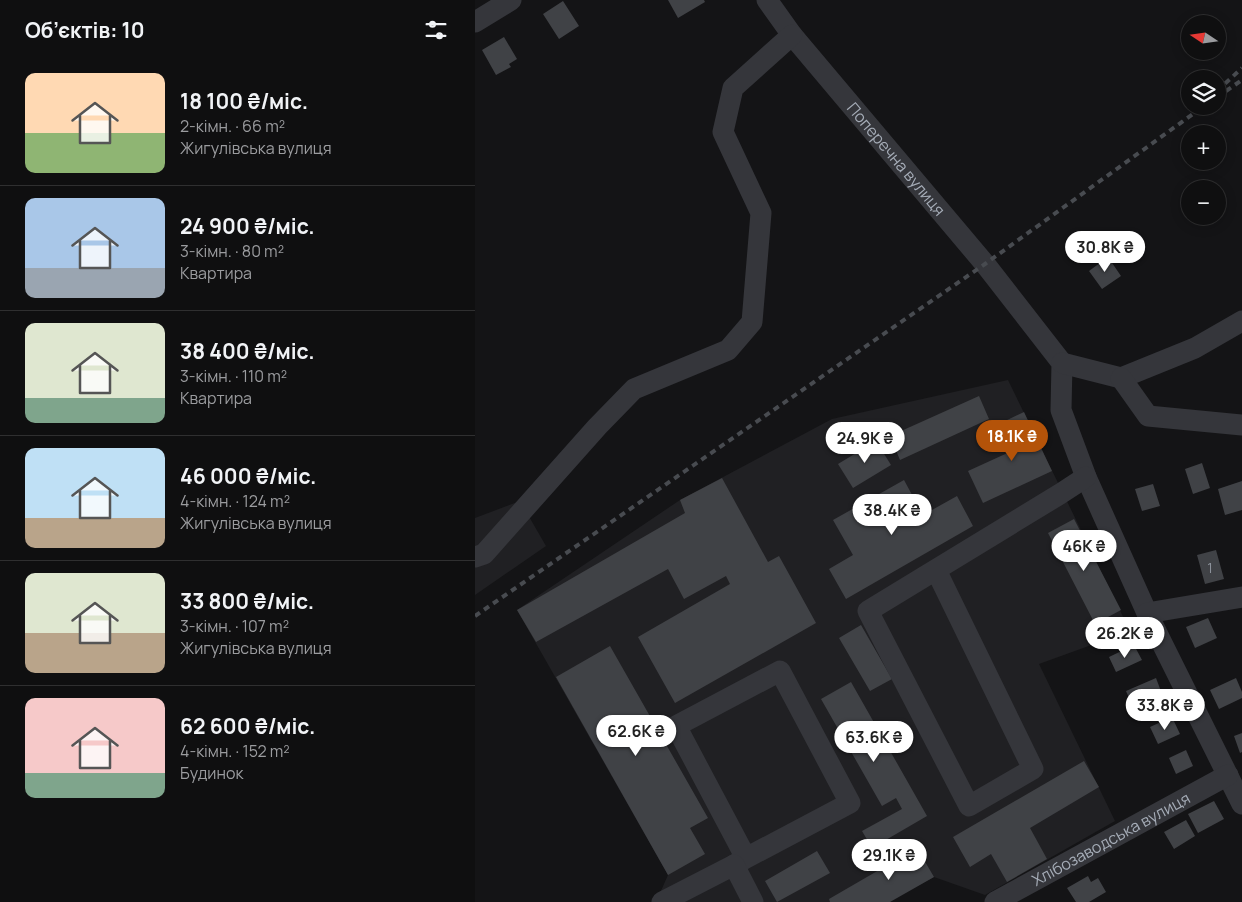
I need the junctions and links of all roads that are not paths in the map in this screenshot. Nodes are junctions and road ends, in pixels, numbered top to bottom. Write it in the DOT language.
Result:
graph roads {
  1 [pos="511,0"];
  2 [pos="767,0"];
  3 [pos="475,22"];
  4 [pos="792,35"];
  5 [pos="1242,321"];
  6 [pos="1062,363"];
  7 [pos="1121,378"];
  8 [pos="1242,425"];
  9 [pos="1086,477"];
  10 [pos="475,557"];
  11 [pos="936,570"];
  12 [pos="1242,597"];
  13 [pos="1147,613"];
  14 [pos="1228,775"];
  15 [pos="1242,804"];
  16 [pos="740,862"];
  17 [pos="662,902"];
  18 [pos="753,902"];
  19 [pos="995,902"];
  1 -- 3 [label="street"];
  2 -- 4 [label="street, Поперечна вулиця"];
  4 -- 6 [label="street, Поперечна вулиця"];
  4 -- 10 [label="street"];
  5 -- 7 [label="street"];
  6 -- 7 [label="street"];
  6 -- 9 [label="street"];
  7 -- 8 [label="street"];
  9 -- 11 [label="street"];
  9 -- 13 [label="street"];
  11 -- 11 [label="street"];
  12 -- 13 [label="street"];
  13 -- 14 [label="street"];
  14 -- 15 [label="street"];
  14 -- 19 [label="street, Хлібозаводська вулиця"];
  16 -- 16 [label="street"];
  16 -- 17 [label="street"];
  16 -- 18 [label="street"];
}
